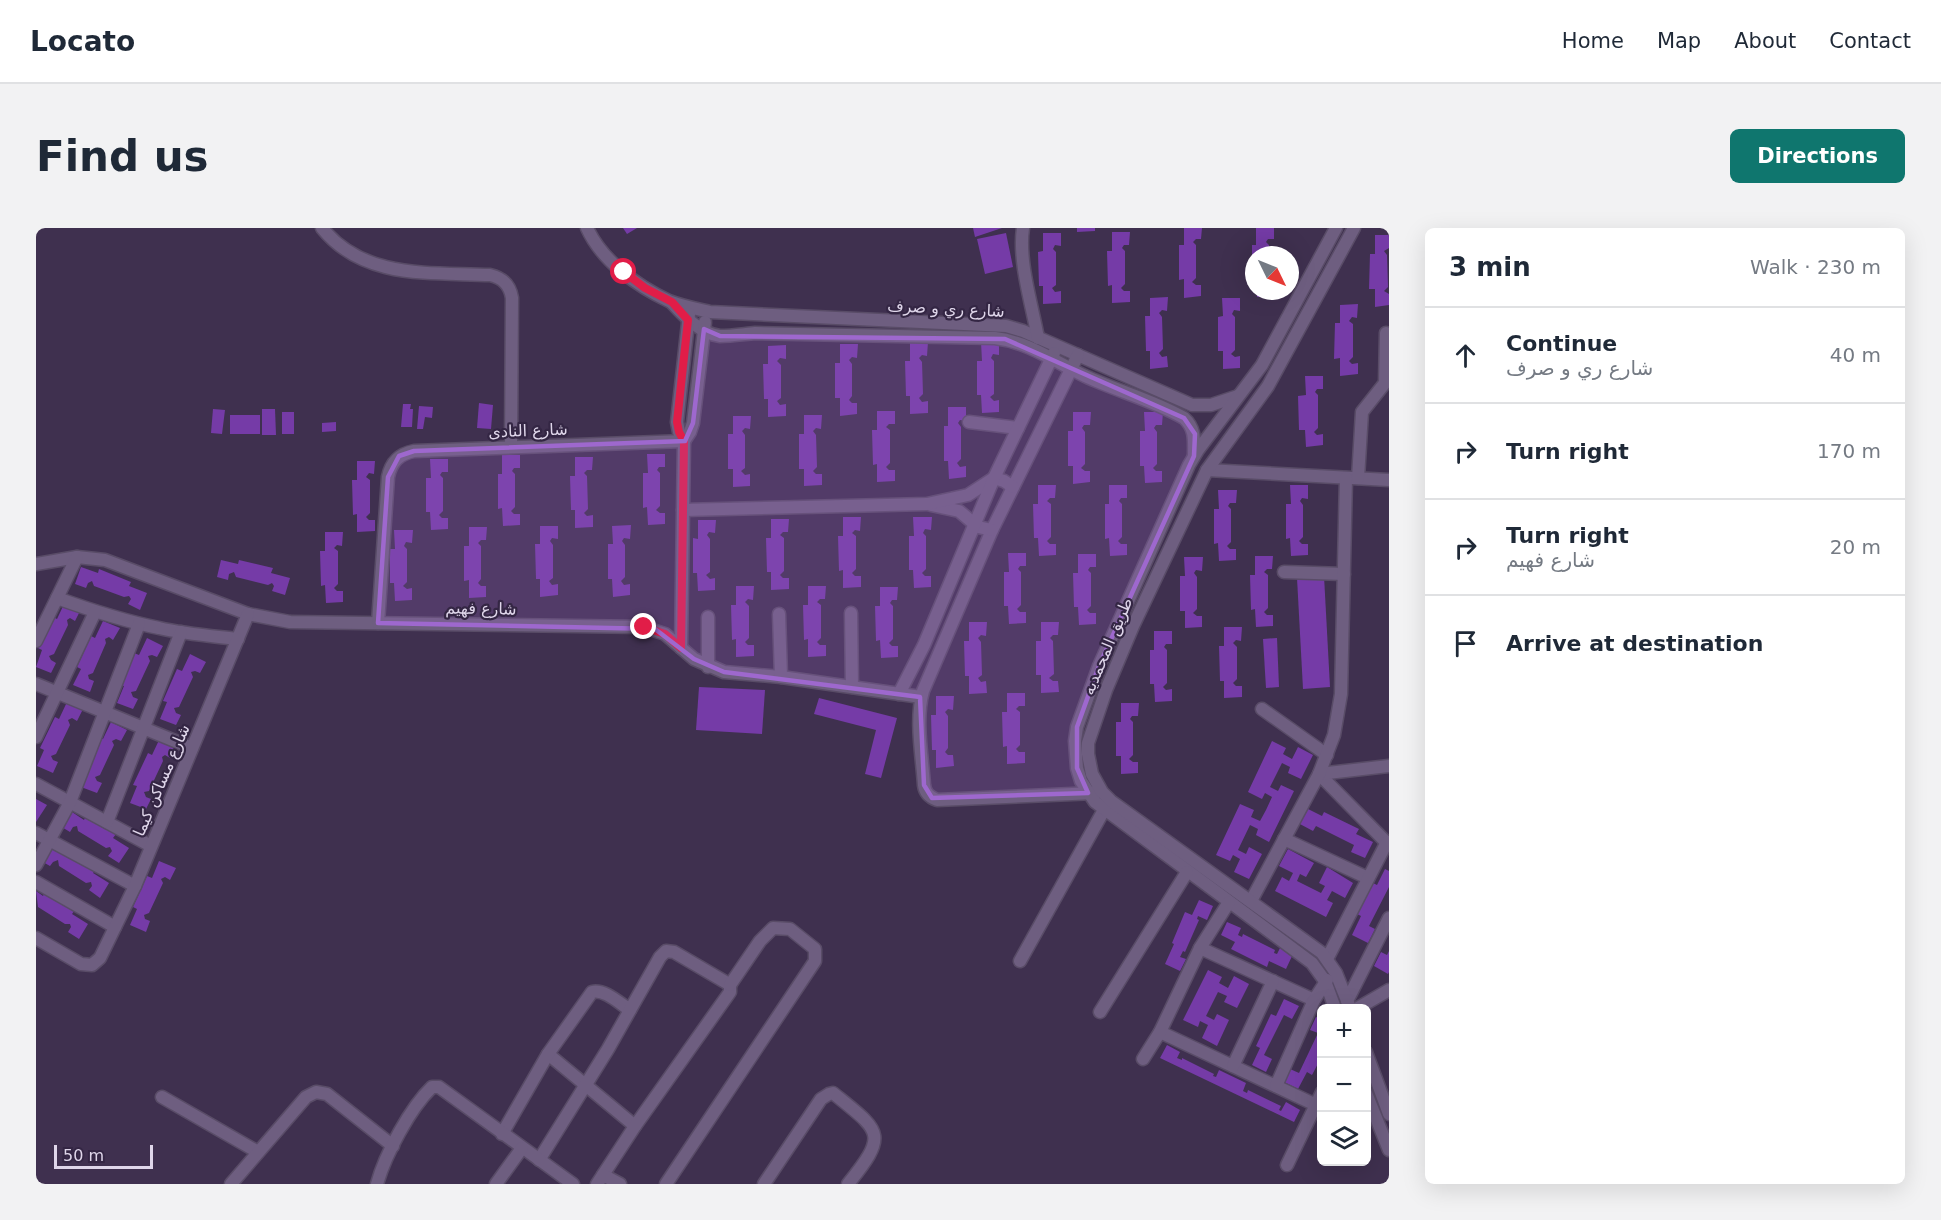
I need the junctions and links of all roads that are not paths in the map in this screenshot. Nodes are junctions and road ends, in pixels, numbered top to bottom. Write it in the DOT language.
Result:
graph roads {
  1 [pos="322,228"];
  2 [pos="587,228"];
  3 [pos="1023,228"];
  4 [pos="1336,228"];
  5 [pos="1354,228"];
  6 [pos="707,312"];
  7 [pos="689,313"];
  8 [pos="704,330"];
  9 [pos="1386,333"];
  10 [pos="1038,338"];
  11 [pos="1057,346"];
  12 [pos="1078,355"];
  13 [pos="1052,358"];
  14 [pos="1071,369"];
  15 [pos="1239,396"];
  16 [pos="969,422"];
  17 [pos="1018,428"];
  18 [pos="1214,429"];
  19 [pos="1229,438"];
  20 [pos="684,441"];
  21 [pos="511,447"];
  22 [pos="1194,456"];
  23 [pos="1206,470"];
  24 [pos="994,478"];
  25 [pos="1352,478"];
  26 [pos="1389,480"];
  27 [pos="1013,487"];
  28 [pos="927,504"];
  29 [pos="683,510"];
  30 [pos="974,524"];
  31 [pos="992,530"];
  32 [pos="77,557"];
  33 [pos="36,564"];
  34 [pos="1284,572"];
  35 [pos="1344,574"];
  36 [pos="57,598"];
  37 [pos="95,612"];
  38 [pos="248,614"];
  39 [pos="778,614"];
  40 [pos="851,614"];
  41 [pos="708,617"];
  42 [pos="378,623"];
  43 [pos="139,624"];
  44 [pos="181,632"];
  45 [pos="238,639"];
  46 [pos="36,641"];
  47 [pos="681,648"];
  48 [pos="708,667"];
  49 [pos="781,677"];
  50 [pos="36,684"];
  51 [pos="852,687"];
  52 [pos="57,693"];
  53 [pos="899,694"];
  54 [pos="921,697"];
  55 [pos="1262,709"];
  56 [pos="105,712"];
  57 [pos="144,728"];
  58 [pos="36,737"];
  59 [pos="192,748"];
  60 [pos="1327,755"];
  61 [pos="1389,766"];
  62 [pos="1319,774"];
  63 [pos="36,784"];
  64 [pos="1102,792"];
  65 [pos="1088,793"];
  66 [pos="70,802"];
  67 [pos="1104,810"];
  68 [pos="107,822"];
  69 [pos="36,833"];
  70 [pos="1284,839"];
  71 [pos="49,840"];
  72 [pos="1388,844"];
  73 [pos="152,846"];
  74 [pos="36,864"];
  75 [pos="1187,872"];
  76 [pos="1368,878"];
  77 [pos="36,882"];
  78 [pos="135,886"];
  79 [pos="1251,901"];
  80 [pos="1229,902"];
  81 [pos="1389,918"];
  82 [pos="115,927"];
  83 [pos="36,938"];
  84 [pos="1200,948"];
  85 [pos="1316,948"];
  86 [pos="1306,958"];
  87 [pos="1327,959"];
  88 [pos="1020,961"];
  89 [pos="1336,973"];
  90 [pos="1272,981"];
  91 [pos="1325,981"];
  92 [pos="730,985"];
  93 [pos="1389,990"];
  94 [pos="1314,1000"];
  95 [pos="1334,1004"];
  96 [pos="1348,1004"];
  97 [pos="1348,1004"];
  98 [pos="1365,1004"];
  99 [pos="630,1010"];
  100 [pos="1100,1012"];
  101 [pos="1160,1032"];
  102 [pos="548,1054"];
  103 [pos="1369,1058"];
  104 [pos="1143,1059"];
  105 [pos="1233,1066"];
  106 [pos="1384,1083"];
  107 [pos="586,1086"];
  108 [pos="1276,1086"];
  109 [pos="162,1097"];
  110 [pos="1371,1103"];
  111 [pos="1316,1105"];
  112 [pos="1389,1114"];
  113 [pos="635,1126"];
  114 [pos="502,1134"];
  115 [pos="1386,1134"];
  116 [pos="393,1146"];
  117 [pos="522,1148"];
  118 [pos="1389,1149"];
  119 [pos="258,1152"];
  120 [pos="539,1160"];
  121 [pos="1287,1165"];
  122 [pos="600,1179"];
  123 [pos="231,1184"];
  124 [pos="377,1184"];
  125 [pos="496,1184"];
  126 [pos="573,1184"];
  127 [pos="620,1184"];
  128 [pos="666,1184"];
  129 [pos="764,1184"];
  130 [pos="848,1184"];
  1 -- 21 [label="street"];
  2 -- 7 [label="street, شارع ري و صرف"];
  3 -- 10 [label="street"];
  4 -- 15 [label="street, طريق المحمديه"];
  5 -- 19 [label="street, طريق المحمديه"];
  6 -- 7 [label="street, شارع ري و صرف"];
  6 -- 8 [label="street"];
  6 -- 10 [label="street, شارع ري و صرف"];
  7 -- 8 [label="street, شارع ري و صرف"];
  7 -- 20 [label="street"];
  8 -- 13 [label="street, شارع ري و صرف"];
  8 -- 20 [label="street"];
  9 -- 25 [label="street"];
  10 -- 11 [label="street, شارع ري و صرف"];
  11 -- 12 [label="street, شارع ري و صرف"];
  11 -- 13 [label="street"];
  12 -- 14 [label="street"];
  12 -- 15 [label="street, شارع ري و صرف"];
  13 -- 14 [label="street, شارع ري و صرف"];
  13 -- 17 [label="street"];
  14 -- 22 [label="street, شارع ري و صرف"];
  14 -- 27 [label="street"];
  15 -- 18 [label="street, طريق المحمديه"];
  16 -- 17 [label="street"];
  17 -- 24 [label="street"];
  18 -- 19 [label="street"];
  18 -- 22 [label="street, طريق المحمديه"];
  19 -- 23 [label="street, طريق المحمديه"];
  20 -- 21 [label="street, شارع النادى"];
  20 -- 29 [label="street"];
  21 -- 42 [label="street, شارع النادى"];
  22 -- 65 [label="street, طريق المحمديه"];
  23 -- 25 [label="street"];
  23 -- 64 [label="street, طريق المحمديه"];
  24 -- 27 [label="street"];
  24 -- 28 [label="street"];
  24 -- 30 [label="street"];
  25 -- 26 [label="street"];
  25 -- 35 [label="street"];
  27 -- 31 [label="street"];
  28 -- 29 [label="street"];
  28 -- 30 [label="street"];
  29 -- 47 [label="street"];
  30 -- 31 [label="street"];
  30 -- 53 [label="street"];
  31 -- 54 [label="street"];
  32 -- 33 [label="street, شارع فهيم"];
  32 -- 36 [label="street"];
  32 -- 38 [label="street, شارع فهيم"];
  34 -- 35 [label="street"];
  35 -- 60 [label="street"];
  36 -- 37 [label="street"];
  36 -- 46 [label="street"];
  37 -- 43 [label="street"];
  37 -- 52 [label="street"];
  38 -- 42 [label="street, شارع فهيم"];
  38 -- 45 [label="street, شارع مساكن كيما"];
  39 -- 49 [label="street"];
  40 -- 51 [label="street"];
  41 -- 48 [label="street"];
  42 -- 47 [label="street, شارع فهيم"];
  43 -- 44 [label="street"];
  43 -- 56 [label="street"];
  44 -- 45 [label="street"];
  44 -- 57 [label="street"];
  45 -- 59 [label="street, شارع مساكن كيما"];
  47 -- 48 [label="street, شارع فهيم"];
  48 -- 49 [label="street, شارع فهيم"];
  49 -- 51 [label="street, شارع فهيم"];
  50 -- 52 [label="street"];
  51 -- 53 [label="street, شارع فهيم"];
  52 -- 56 [label="street"];
  52 -- 58 [label="street"];
  53 -- 54 [label="street, شارع فهيم"];
  54 -- 65 [label="street"];
  55 -- 60 [label="street"];
  56 -- 57 [label="street"];
  56 -- 66 [label="street"];
  57 -- 59 [label="street"];
  57 -- 68 [label="street"];
  59 -- 73 [label="street, شارع مساكن كيما"];
  60 -- 62 [label="street"];
  61 -- 62 [label="street"];
  62 -- 70 [label="street"];
  62 -- 72 [label="street"];
  63 -- 66 [label="street"];
  64 -- 65 [label="street"];
  64 -- 79 [label="street, طريق المحمديه"];
  65 -- 67 [label="street, طريق المحمديه"];
  66 -- 68 [label="street"];
  66 -- 71 [label="street"];
  67 -- 75 [label="street, طريق المحمديه"];
  67 -- 88 [label="street"];
  68 -- 73 [label="street"];
  69 -- 71 [label="street"];
  70 -- 76 [label="street"];
  70 -- 79 [label="street"];
  71 -- 74 [label="street"];
  71 -- 78 [label="street"];
  72 -- 76 [label="street"];
  73 -- 78 [label="street, شارع مساكن كيما"];
  75 -- 80 [label="street, طريق المحمديه"];
  75 -- 100 [label="street"];
  76 -- 87 [label="street"];
  77 -- 82 [label="street"];
  78 -- 82 [label="street, شارع مساكن كيما"];
  79 -- 85 [label="street, طريق المحمديه"];
  80 -- 84 [label="street"];
  80 -- 86 [label="street, طريق المحمديه"];
  81 -- 96 [label="street"];
  82 -- 83 [label="street, شارع مساكن كيما"];
  84 -- 90 [label="street"];
  84 -- 101 [label="street"];
  85 -- 86 [label="street"];
  85 -- 87 [label="street, طريق المحمديه"];
  86 -- 91 [label="street, طريق المحمديه"];
  87 -- 89 [label="street, طريق المحمديه"];
  89 -- 91 [label="street"];
  89 -- 97 [label="street, طريق المحمديه"];
  90 -- 94 [label="street"];
  90 -- 105 [label="street"];
  91 -- 94 [label="street"];
  91 -- 95 [label="street, طريق المحمديه"];
  92 -- 99 [label="street"];
  92 -- 113 [label="street"];
  92 -- 128 [label="street"];
  93 -- 98 [label="street"];
  94 -- 108 [label="street"];
  99 -- 102 [label="street"];
  99 -- 107 [label="street"];
  101 -- 104 [label="street"];
  101 -- 105 [label="street"];
  102 -- 107 [label="street"];
  102 -- 114 [label="street"];
  103 -- 106 [label="street"];
  105 -- 108 [label="street"];
  106 -- 112 [label="street"];
  107 -- 113 [label="street"];
  107 -- 120 [label="street"];
  108 -- 111 [label="street"];
  109 -- 119 [label="street"];
  110 -- 115 [label="street"];
  111 -- 121 [label="street"];
  113 -- 122 [label="street"];
  114 -- 116 [label="street"];
  114 -- 117 [label="street"];
  115 -- 118 [label="street"];
  116 -- 119 [label="street"];
  116 -- 124 [label="street"];
  117 -- 120 [label="street"];
  117 -- 125 [label="street"];
  119 -- 123 [label="street"];
  120 -- 126 [label="street"];
  122 -- 127 [label="street"];
  129 -- 130 [label="street"];
}
